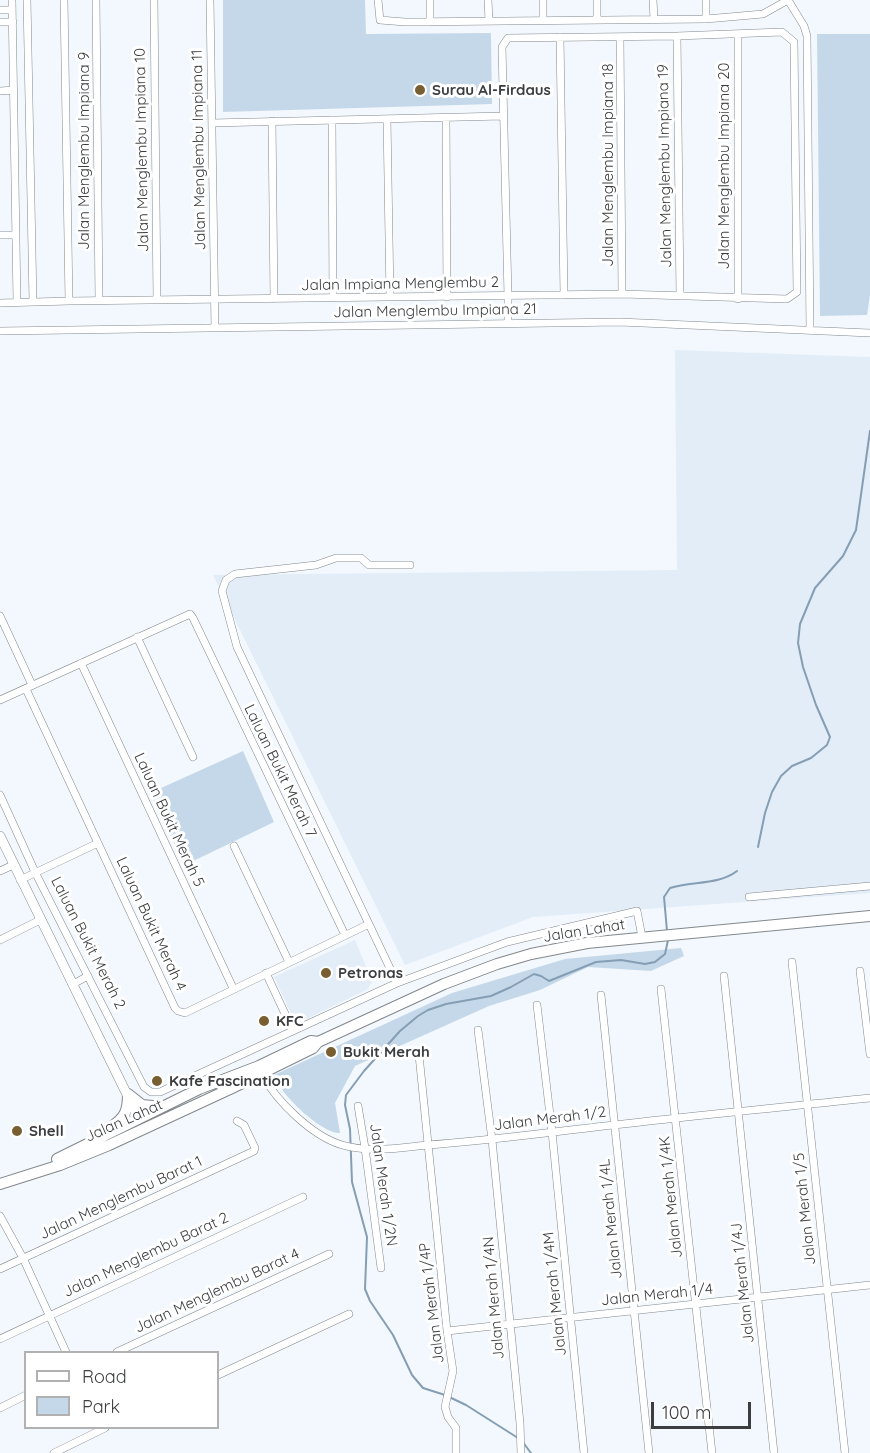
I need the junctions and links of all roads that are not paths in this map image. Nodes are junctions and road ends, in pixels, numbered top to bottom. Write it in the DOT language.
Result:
graph roads {
  1 [pos="12,0"];
  2 [pos="27,0"];
  3 [pos="64,0"];
  4 [pos="96,0"];
  5 [pos="154,0"];
  6 [pos="210,0"];
  7 [pos="378,0"];
  8 [pos="430,0"];
  9 [pos="488,0"];
  10 [pos="543,0"];
  11 [pos="597,0"];
  12 [pos="653,0"];
  13 [pos="706,0"];
  14 [pos="788,0"];
  15 [pos="0,10"];
  16 [pos="12,10"];
  17 [pos="706,19"];
  18 [pos="597,20"];
  19 [pos="654,20"];
  20 [pos="489,21"];
  21 [pos="543,21"];
  22 [pos="0,22"];
  23 [pos="13,22"];
  24 [pos="430,22"];
  25 [pos="738,34"];
  26 [pos="677,36"];
  27 [pos="620,37"];
  28 [pos="560,38"];
  29 [pos="14,90"];
  30 [pos="0,91"];
  31 [pos="503,116"];
  32 [pos="446,118"];
  33 [pos="387,119"];
  34 [pos="332,120"];
  35 [pos="272,122"];
  36 [pos="212,123"];
  37 [pos="16,235"];
  38 [pos="0,236"];
  39 [pos="622,294"];
  40 [pos="564,295"];
  41 [pos="508,296"];
  42 [pos="680,296"];
  43 [pos="390,297"];
  44 [pos="447,297"];
  45 [pos="333,298"];
  46 [pos="274,299"];
  47 [pos="738,299"];
  48 [pos="157,300"];
  49 [pos="215,300"];
  50 [pos="99,301"];
  51 [pos="17,302"];
  52 [pos="33,302"];
  53 [pos="69,302"];
  54 [pos="0,303"];
  55 [pos="508,323"];
  56 [pos="215,328"];
  57 [pos="810,330"];
  58 [pos="0,331"];
  59 [pos="870,333"];
  60 [pos="410,565"];
  61 [pos="0,616"];
  62 [pos="137,637"];
  63 [pos="81,663"];
  64 [pos="29,687"];
  65 [pos="0,700"];
  66 [pos="193,757"];
  67 [pos="0,795"];
  68 [pos="0,836"];
  69 [pos="98,843"];
  70 [pos="234,846"];
  71 [pos="13,864"];
  72 [pos="0,871"];
  73 [pos="35,872"];
  74 [pos="20,880"];
  75 [pos="870,886"];
  76 [pos="749,897"];
  77 [pos="870,916"];
  78 [pos="40,920"];
  79 [pos="369,924"];
  80 [pos="345,935"];
  81 [pos="642,937"];
  82 [pos="0,940"];
  83 [pos="289,962"];
  84 [pos="792,962"];
  85 [pos="860,971"];
  86 [pos="266,973"];
  87 [pos="88,976"];
  88 [pos="724,976"];
  89 [pos="397,983"];
  90 [pos="73,984"];
  91 [pos="233,988"];
  92 [pos="661,989"];
  93 [pos="601,995"];
  94 [pos="537,1005"];
  95 [pos="478,1030"];
  96 [pos="293,1031"];
  97 [pos="314,1042"];
  98 [pos="870,1053"];
  99 [pos="419,1054"];
  100 [pos="262,1074"];
  101 [pos="199,1089"];
  102 [pos="128,1094"];
  103 [pos="870,1098"];
  104 [pos="207,1099"];
  105 [pos="808,1105"];
  106 [pos="358,1106"];
  107 [pos="164,1107"];
  108 [pos="738,1111"];
  109 [pos="676,1117"];
  110 [pos="140,1119"];
  111 [pos="237,1121"];
  112 [pos="615,1125"];
  113 [pos="552,1132"];
  114 [pos="492,1140"];
  115 [pos="428,1145"];
  116 [pos="365,1148"];
  117 [pos="76,1158"];
  118 [pos="57,1159"];
  119 [pos="0,1179"];
  120 [pos="0,1184"];
  121 [pos="303,1197"];
  122 [pos="0,1216"];
  123 [pos="8,1229"];
  124 [pos="0,1233"];
  125 [pos="328,1254"];
  126 [pos="23,1258"];
  127 [pos="381,1268"];
  128 [pos="0,1269"];
  129 [pos="870,1286"];
  130 [pos="827,1290"];
  131 [pos="758,1298"];
  132 [pos="696,1304"];
  133 [pos="634,1311"];
  134 [pos="349,1314"];
  135 [pos="49,1315"];
  136 [pos="572,1318"];
  137 [pos="510,1324"];
  138 [pos="447,1331"];
  139 [pos="0,1339"];
  140 [pos="65,1351"];
  141 [pos="121,1351"];
  142 [pos="219,1375"];
  143 [pos="24,1396"];
  144 [pos="0,1408"];
  145 [pos="101,1429"];
  146 [pos="54,1453"];
  147 [pos="456,1453"];
  148 [pos="521,1453"];
  149 [pos="584,1453"];
  150 [pos="649,1453"];
  151 [pos="712,1453"];
  152 [pos="774,1453"];
  153 [pos="845,1453"];
  1 -- 16 [label="street"];
  2 -- 52 [label="street"];
  3 -- 53 [label="street"];
  4 -- 50 [label="street, Jalan Menglembu Impiana 9"];
  5 -- 48 [label="street, Jalan Menglembu Impiana 10"];
  6 -- 36 [label="street, Jalan Menglembu Impiana 11"];
  7 -- 24 [label="street"];
  8 -- 24 [label="street"];
  9 -- 20 [label="street"];
  10 -- 21 [label="street"];
  11 -- 18 [label="street"];
  12 -- 19 [label="street"];
  13 -- 17 [label="street"];
  14 -- 17 [label="street"];
  14 -- 57 [label="street"];
  15 -- 16 [label="street"];
  16 -- 23 [label="street"];
  17 -- 19 [label="street"];
  18 -- 19 [label="street"];
  18 -- 21 [label="street"];
  20 -- 21 [label="street"];
  20 -- 24 [label="street"];
  22 -- 23 [label="street"];
  23 -- 29 [label="street"];
  25 -- 26 [label="street"];
  25 -- 47 [label="street, Jalan Menglembu Impiana 20"];
  25 -- 47 [label="street, Jalan Impiana Menglembu 2"];
  26 -- 27 [label="street"];
  26 -- 42 [label="street, Jalan Menglembu Impiana 19"];
  27 -- 28 [label="street"];
  27 -- 39 [label="street, Jalan Menglembu Impiana 18"];
  28 -- 31 [label="street"];
  28 -- 40 [label="street"];
  29 -- 30 [label="street"];
  29 -- 37 [label="street"];
  31 -- 32 [label="street"];
  31 -- 41 [label="street"];
  32 -- 33 [label="street"];
  32 -- 44 [label="street"];
  33 -- 34 [label="street"];
  33 -- 43 [label="street"];
  34 -- 35 [label="street"];
  34 -- 45 [label="street"];
  35 -- 36 [label="street"];
  35 -- 46 [label="street"];
  36 -- 49 [label="street, Jalan Menglembu Impiana 11"];
  37 -- 38 [label="street"];
  37 -- 51 [label="street"];
  39 -- 40 [label="street, Jalan Impiana Menglembu 2"];
  39 -- 42 [label="street, Jalan Impiana Menglembu 2"];
  40 -- 41 [label="street, Jalan Impiana Menglembu 2"];
  41 -- 44 [label="street, Jalan Impiana Menglembu 2"];
  41 -- 55 [label="street"];
  42 -- 47 [label="street, Jalan Impiana Menglembu 2"];
  43 -- 44 [label="street, Jalan Impiana Menglembu 2"];
  43 -- 45 [label="street, Jalan Impiana Menglembu 2"];
  45 -- 46 [label="street, Jalan Impiana Menglembu 2"];
  46 -- 49 [label="street, Jalan Impiana Menglembu 2"];
  48 -- 49 [label="street, Jalan Impiana Menglembu 2"];
  48 -- 50 [label="street, Jalan Impiana Menglembu 2"];
  49 -- 56 [label="street, Jalan Menglembu Impiana 11"];
  50 -- 53 [label="street, Jalan Impiana Menglembu 2"];
  51 -- 52 [label="street, Jalan Impiana Menglembu 2"];
  51 -- 54 [label="street, Jalan Impiana Menglembu 2"];
  52 -- 53 [label="street, Jalan Impiana Menglembu 2"];
  55 -- 56 [label="street, Jalan Menglembu Impiana 21"];
  55 -- 57 [label="street, Jalan Menglembu Impiana 21"];
  56 -- 58 [label="street, Jalan Menglembu Impiana 21"];
  57 -- 59 [label="street, Jalan Menglembu Impiana 21"];
  60 -- 79 [label="street"];
  61 -- 64 [label="street"];
  62 -- 63 [label="street"];
  62 -- 66 [label="street"];
  62 -- 80 [label="street, Laluan Bukit Merah 7"];
  63 -- 64 [label="street"];
  63 -- 91 [label="street, Laluan Bukit Merah 5"];
  64 -- 65 [label="street"];
  64 -- 69 [label="street, Laluan Bukit Merah 4"];
  67 -- 73 [label="street, Laluan Bukit Merah 2"];
  68 -- 71 [label="street"];
  69 -- 73 [label="street"];
  69 -- 91 [label="street, Laluan Bukit Merah 4"];
  70 -- 83 [label="street"];
  71 -- 72 [label="street"];
  71 -- 74 [label="street"];
  73 -- 74 [label="street"];
  73 -- 87 [label="street, Laluan Bukit Merah 2"];
  74 -- 78 [label="street"];
  75 -- 76 [label="street"];
  77 -- 81 [label="main road, Jalan Lahat"];
  78 -- 82 [label="street"];
  78 -- 90 [label="street"];
  79 -- 80 [label="street, Laluan Bukit Merah 4"];
  79 -- 89 [label="street"];
  80 -- 83 [label="street, Laluan Bukit Merah 4"];
  81 -- 89 [label="street"];
  81 -- 97 [label="main road, Jalan Lahat"];
  83 -- 86 [label="street, Laluan Bukit Merah 4"];
  84 -- 105 [label="street, Jalan Merah 1/5"];
  85 -- 98 [label="street"];
  86 -- 91 [label="street, Laluan Bukit Merah 4"];
  86 -- 96 [label="street"];
  87 -- 90 [label="street"];
  87 -- 96 [label="street, Laluan Bukit Merah 2"];
  88 -- 108 [label="street, Jalan Merah 1/4J"];
  89 -- 96 [label="street"];
  90 -- 102 [label="street"];
  92 -- 109 [label="street, Jalan Merah 1/4K"];
  93 -- 112 [label="street, Jalan Merah 1/4L"];
  94 -- 113 [label="street, Jalan Merah 1/4M"];
  95 -- 114 [label="street, Jalan Merah 1/4N"];
  97 -- 100 [label="main road, Jalan Lahat"];
  97 -- 101 [label="main road, Jalan Lahat"];
  99 -- 115 [label="street, Jalan Merah 1/4P"];
  100 -- 101 [label="main road"];
  100 -- 104 [label="main road, Jalan Lahat"];
  100 -- 116 [label="street, Jalan Merah 1/2"];
  101 -- 107 [label="main road, Jalan Lahat"];
  102 -- 107 [label="main road"];
  102 -- 110 [label="street"];
  102 -- 118 [label="main road"];
  103 -- 105 [label="street, Jalan Merah 1/2"];
  104 -- 110 [label="main road"];
  104 -- 117 [label="main road, Jalan Lahat"];
  105 -- 108 [label="street, Jalan Merah 1/2"];
  105 -- 130 [label="street, Jalan Merah 1/5"];
  106 -- 116 [label="street, Jalan Merah 1/2N"];
  107 -- 110 [label="main road, Jalan Lahat"];
  108 -- 109 [label="street, Jalan Merah 1/2"];
  108 -- 131 [label="street, Jalan Merah 1/4J"];
  109 -- 112 [label="street, Jalan Merah 1/2"];
  109 -- 132 [label="street, Jalan Merah 1/4K"];
  110 -- 117 [label="main road"];
  110 -- 118 [label="main road, Jalan Lahat"];
  111 -- 126 [label="street, Jalan Menglembu Barat 1"];
  112 -- 113 [label="street, Jalan Merah 1/2"];
  112 -- 133 [label="street, Jalan Merah 1/4L"];
  113 -- 114 [label="street, Jalan Merah 1/2"];
  113 -- 136 [label="street, Jalan Merah 1/4M"];
  114 -- 115 [label="street, Jalan Merah 1/2"];
  114 -- 137 [label="street, Jalan Merah 1/4N"];
  115 -- 116 [label="street, Jalan Merah 1/2"];
  115 -- 138 [label="street, Jalan Merah 1/4P"];
  116 -- 127 [label="street, Jalan Merah 1/2N"];
  117 -- 120 [label="main road, Jalan Lahat"];
  118 -- 119 [label="main road, Jalan Lahat"];
  121 -- 135 [label="street, Jalan Menglembu Barat 2"];
  122 -- 123 [label="street"];
  123 -- 124 [label="street"];
  123 -- 126 [label="street"];
  125 -- 141 [label="street, Jalan Menglembu Barat 4"];
  126 -- 128 [label="street, Jalan Menglembu Barat 1"];
  126 -- 135 [label="street"];
  129 -- 130 [label="street, Jalan Merah 1/4"];
  130 -- 131 [label="street, Jalan Merah 1/4"];
  130 -- 153 [label="street, Jalan Merah 1/5"];
  131 -- 132 [label="street, Jalan Merah 1/4"];
  131 -- 152 [label="street, Jalan Merah 1/4J"];
  132 -- 133 [label="street, Jalan Merah 1/4"];
  132 -- 151 [label="street, Jalan Merah 1/4K"];
  133 -- 136 [label="street, Jalan Merah 1/4"];
  133 -- 150 [label="street, Jalan Merah 1/4L"];
  134 -- 142 [label="street"];
  135 -- 139 [label="street, Jalan Menglembu Barat 2"];
  135 -- 140 [label="street"];
  136 -- 137 [label="street, Jalan Merah 1/4"];
  136 -- 149 [label="street, Jalan Merah 1/4M"];
  137 -- 138 [label="street, Jalan Merah 1/4"];
  137 -- 148 [label="street, Jalan Merah 1/4N"];
  138 -- 147 [label="street, Jalan Merah 1/4P"];
  143 -- 144 [label="street"];
  145 -- 146 [label="street"];
}
